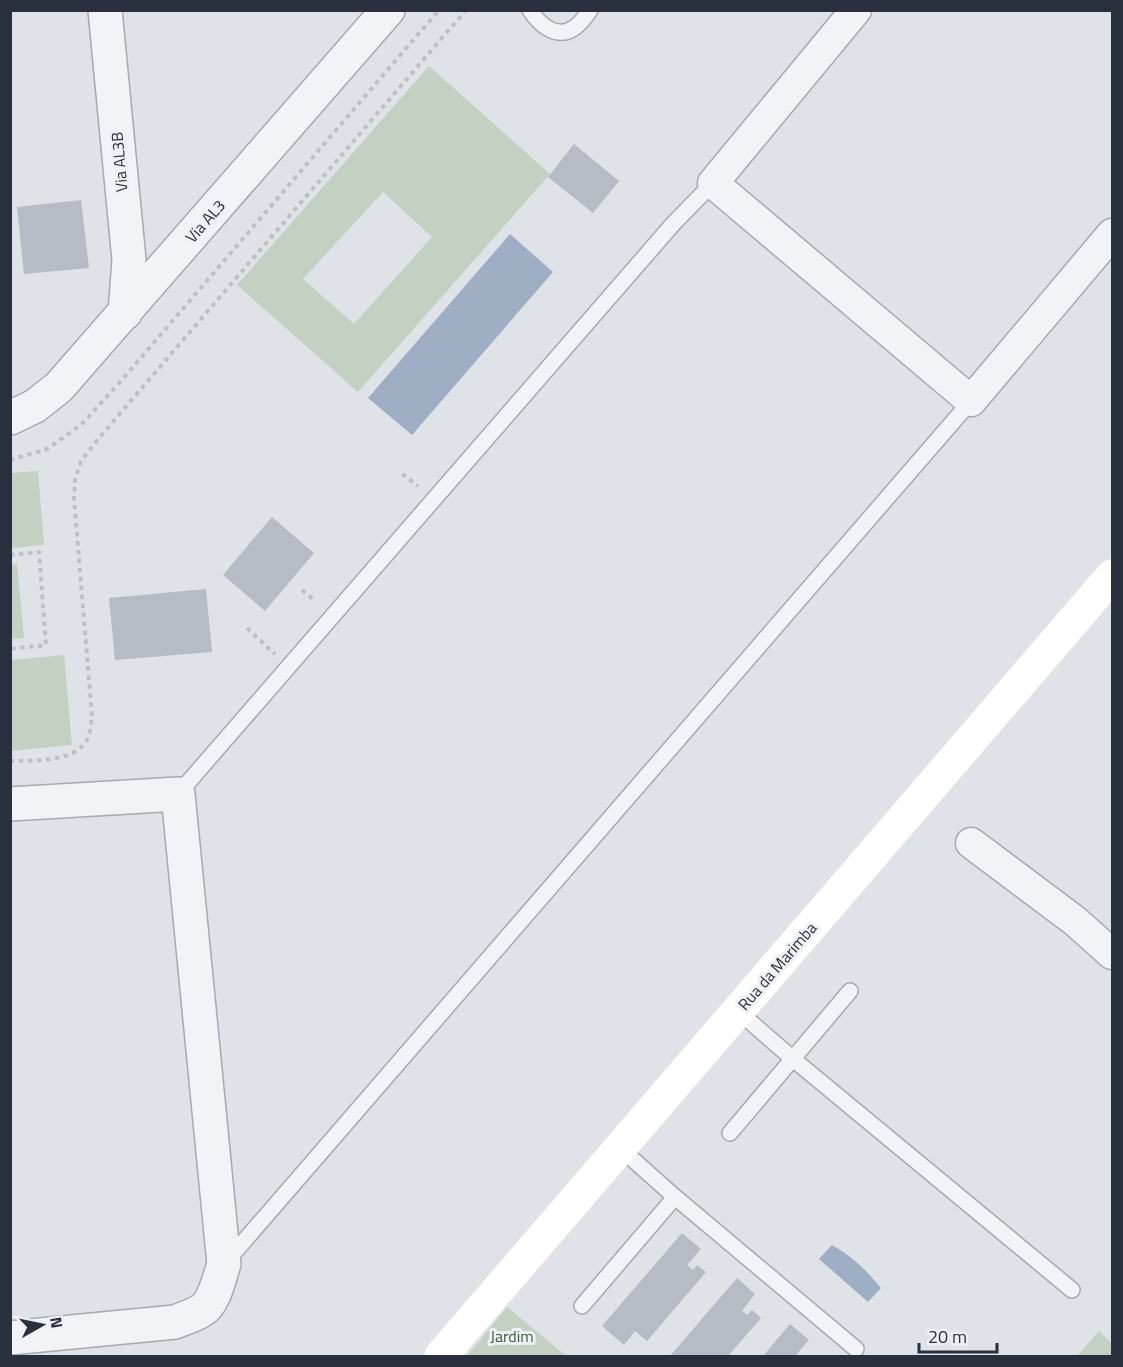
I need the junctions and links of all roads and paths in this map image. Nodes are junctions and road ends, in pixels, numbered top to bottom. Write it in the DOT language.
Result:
graph roads {
  1 [pos="105,10"];
  2 [pos="388,10"];
  3 [pos="439,10"];
  4 [pos="466,10"];
  5 [pos="530,10"];
  6 [pos="590,10"];
  7 [pos="856,10"];
  8 [pos="713,183"];
  9 [pos="1113,234"];
  10 [pos="125,313"];
  11 [pos="970,401"];
  12 [pos="10,418"];
  13 [pos="10,460"];
  14 [pos="402,474"];
  15 [pos="421,489"];
  16 [pos="10,555"];
  17 [pos="1113,576"];
  18 [pos="302,590"];
  19 [pos="314,600"];
  20 [pos="247,628"];
  21 [pos="10,649"];
  22 [pos="277,656"];
  23 [pos="10,761"];
  24 [pos="178,794"];
  25 [pos="10,804"];
  26 [pos="971,843"];
  27 [pos="1113,954"];
  28 [pos="850,991"];
  29 [pos="738,1011"];
  30 [pos="793,1059"];
  31 [pos="730,1133"];
  32 [pos="620,1148"];
  33 [pos="675,1197"];
  34 [pos="224,1264"];
  35 [pos="1071,1290"];
  36 [pos="582,1306"];
  37 [pos="10,1338"];
  38 [pos="856,1349"];
  39 [pos="441,1356"];
  1 -- 10 [label="street, Via AL3B"];
  2 -- 10 [label="street, Via AL3"];
  3 -- 13 [label="path"];
  4 -- 23 [label="path"];
  5 -- 6 [label="lane"];
  7 -- 8 [label="street"];
  8 -- 11 [label="street"];
  8 -- 24 [label="lane"];
  9 -- 11 [label="street"];
  10 -- 12 [label="street, Via AL3"];
  11 -- 34 [label="lane"];
  14 -- 15 [label="path"];
  16 -- 21 [label="path"];
  17 -- 29 [label="main road, Rua da Marimba"];
  18 -- 19 [label="path"];
  20 -- 22 [label="path"];
  24 -- 25 [label="street"];
  24 -- 34 [label="street"];
  26 -- 27 [label="street"];
  28 -- 30 [label="lane"];
  29 -- 30 [label="lane"];
  29 -- 32 [label="main road, Rua da Marimba"];
  30 -- 31 [label="lane"];
  30 -- 35 [label="lane"];
  32 -- 33 [label="lane"];
  32 -- 39 [label="main road, Rua da Marimba"];
  33 -- 36 [label="lane"];
  33 -- 38 [label="lane"];
  34 -- 37 [label="street"];
}
